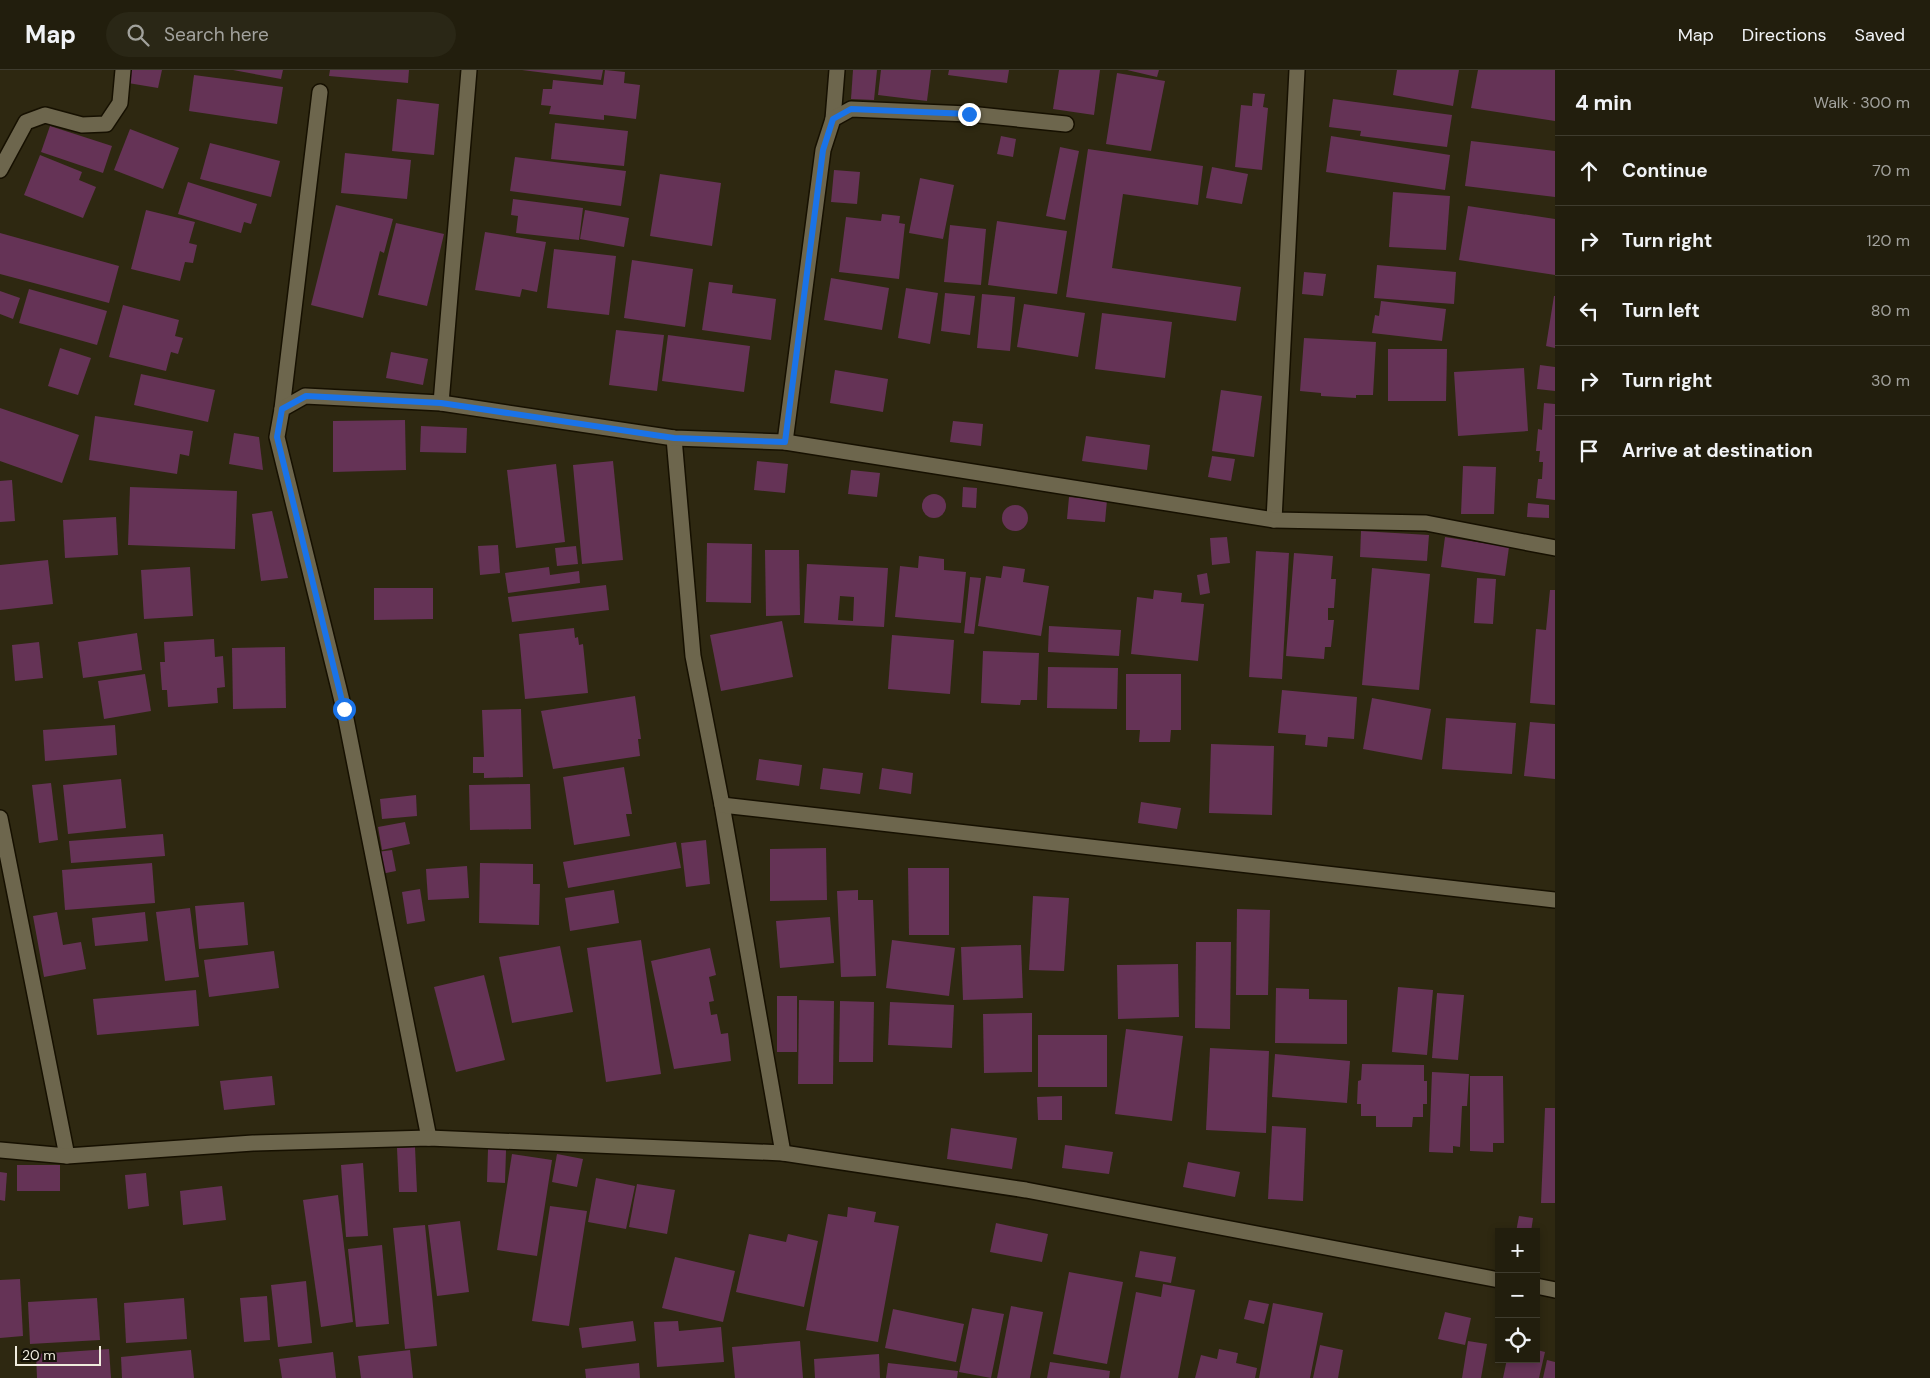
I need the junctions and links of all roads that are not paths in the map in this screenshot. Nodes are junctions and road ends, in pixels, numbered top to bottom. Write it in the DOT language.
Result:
graph roads {
  1 [pos="124,70"];
  2 [pos="469,70"];
  3 [pos="836,70"];
  4 [pos="1297,70"];
  5 [pos="320,92"];
  6 [pos="833,119"];
  7 [pos="1066,124"];
  8 [pos="0,170"];
  9 [pos="441,403"];
  10 [pos="282,409"];
  11 [pos="674,438"];
  12 [pos="785,442"];
  13 [pos="1274,520"];
  14 [pos="1555,548"];
  15 [pos="722,805"];
  16 [pos="0,818"];
  17 [pos="1555,900"];
  18 [pos="429,1138"];
  19 [pos="0,1150"];
  20 [pos="783,1152"];
  21 [pos="67,1156"];
  22 [pos="1495,1279"];
  23 [pos="1540,1287"];
  24 [pos="1555,1290"];
  1 -- 8 [label="street"];
  2 -- 9 [label="street"];
  3 -- 6 [label="street"];
  4 -- 13 [label="street"];
  5 -- 10 [label="street"];
  6 -- 7 [label="street"];
  6 -- 12 [label="street"];
  9 -- 10 [label="street"];
  9 -- 11 [label="street"];
  10 -- 18 [label="street"];
  11 -- 12 [label="street"];
  11 -- 15 [label="street"];
  12 -- 13 [label="street"];
  13 -- 14 [label="street"];
  15 -- 17 [label="street"];
  15 -- 20 [label="street"];
  16 -- 21 [label="street"];
  18 -- 20 [label="street"];
  18 -- 21 [label="street"];
  19 -- 21 [label="street"];
  20 -- 22 [label="street"];
  23 -- 24 [label="street"];
}
